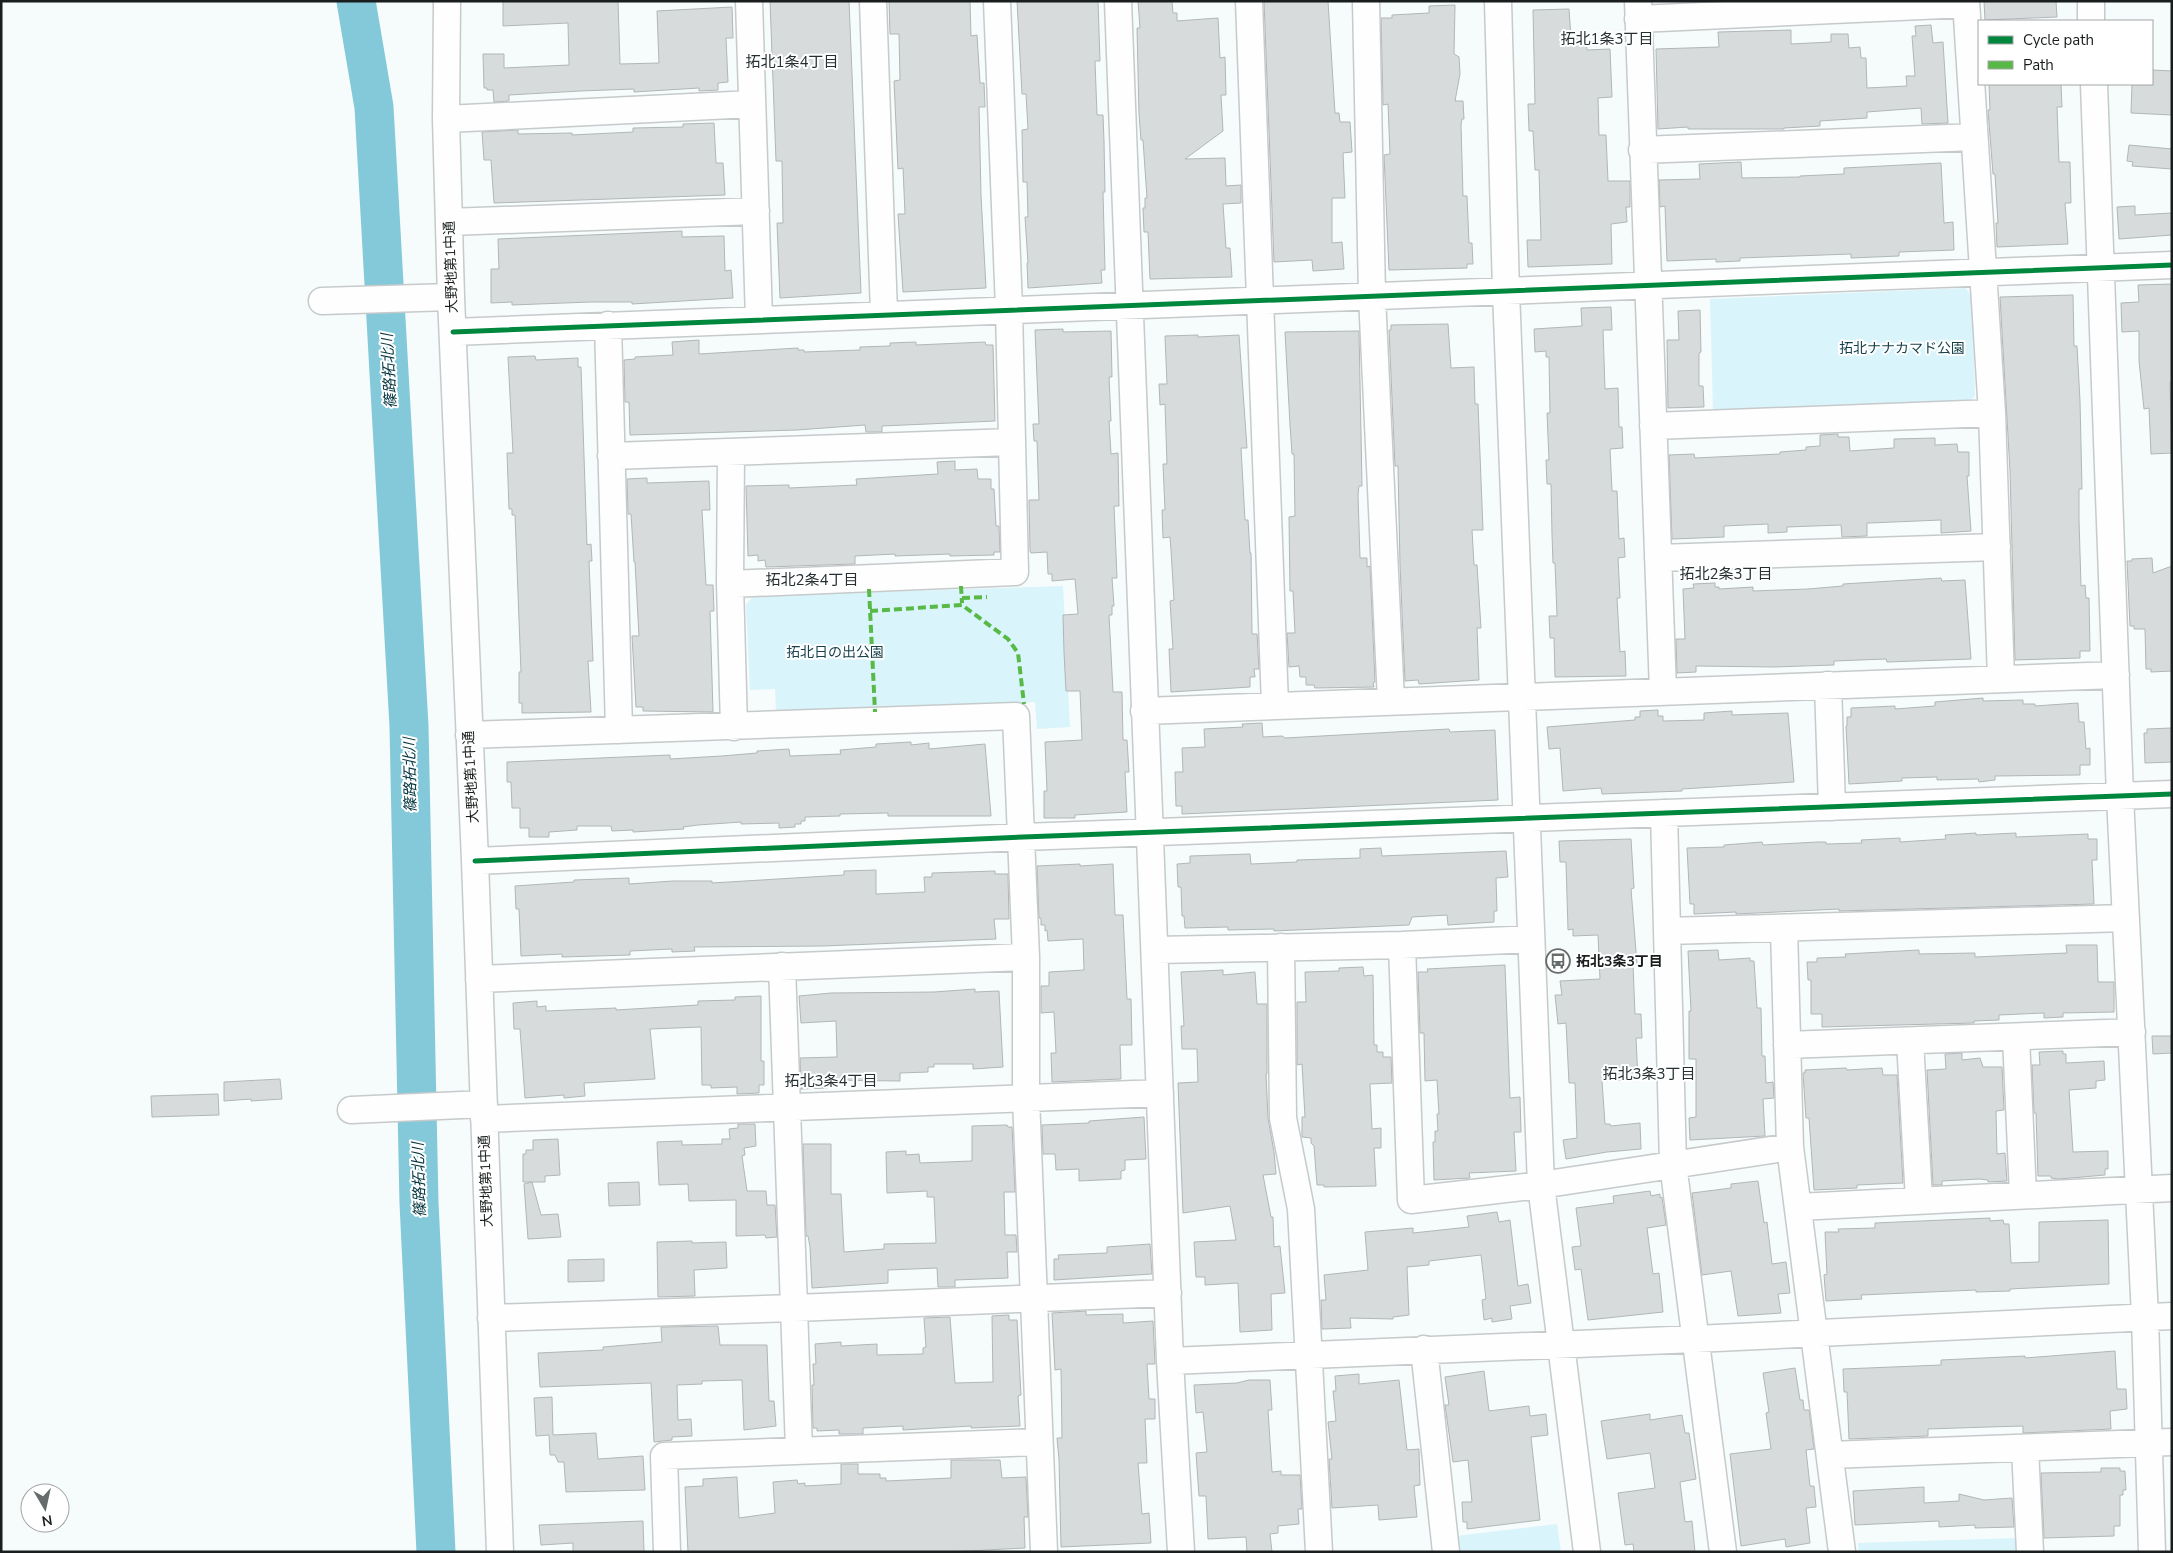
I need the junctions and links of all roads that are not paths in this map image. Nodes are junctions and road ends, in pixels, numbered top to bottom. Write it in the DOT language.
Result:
graph roads {
  1 [pos="447,1"];
  2 [pos="749,1"];
  3 [pos="873,1"];
  4 [pos="997,1"];
  5 [pos="1118,1"];
  6 [pos="1248,1"];
  7 [pos="1366,1"];
  8 [pos="1498,1"];
  9 [pos="2091,1"];
  10 [pos="1966,3"];
  11 [pos="1638,10"];
  12 [pos="2091,20"];
  13 [pos="2094,85"];
  14 [pos="752,104"];
  15 [pos="446,119"];
  16 [pos="1974,137"];
  17 [pos="1642,150"];
  18 [pos="756,211"];
  19 [pos="449,222"];
  20 [pos="2172,265"];
  21 [pos="2101,268"];
  22 [pos="1983,272"];
  23 [pos="1647,285"];
  24 [pos="1506,291"];
  25 [pos="1372,296"];
  26 [pos="451,298"];
  27 [pos="1258,300"];
  28 [pos="322,301"];
  29 [pos="1130,305"];
  30 [pos="1009,309"];
  31 [pos="884,314"];
  32 [pos="759,319"];
  33 [pos="608,325"];
  34 [pos="454,332"];
  35 [pos="1992,413"];
  36 [pos="1653,426"];
  37 [pos="1012,442"];
  38 [pos="731,452"];
  39 [pos="611,456"];
  40 [pos="1997,546"];
  41 [pos="1658,558"];
  42 [pos="730,584"];
  43 [pos="2116,675"];
  44 [pos="2001,680"];
  45 [pos="1828,685"];
  46 [pos="1663,691"];
  47 [pos="1522,696"];
  48 [pos="1391,701"];
  49 [pos="1274,705"];
  50 [pos="1144,711"];
  51 [pos="734,727"];
  52 [pos="619,730"];
  53 [pos="469,735"];
  54 [pos="2172,794"];
  55 [pos="2120,796"];
  56 [pos="1832,807"];
  57 [pos="1664,813"];
  58 [pos="1527,819"];
  59 [pos="1149,833"];
  60 [pos="1022,837"];
  61 [pos="475,861"];
  62 [pos="2126,918"];
  63 [pos="1784,929"];
  64 [pos="1667,932"];
  65 [pos="1531,939"];
  66 [pos="1402,945"];
  67 [pos="1281,947"];
  68 [pos="1154,950"];
  69 [pos="1026,957"];
  70 [pos="782,966"];
  71 [pos="479,979"];
  72 [pos="2132,1032"];
  73 [pos="2016,1037"];
  74 [pos="1910,1041"];
  75 [pos="1787,1046"];
  76 [pos="1160,1093"];
  77 [pos="1026,1098"];
  78 [pos="787,1108"];
  79 [pos="351,1110"];
  80 [pos="484,1112"];
  81 [pos="1790,1147"];
  82 [pos="1673,1164"];
  83 [pos="1541,1185"];
  84 [pos="2172,1188"];
  85 [pos="2139,1189"];
  86 [pos="2022,1195"];
  87 [pos="1918,1200"];
  88 [pos="1798,1208"];
  89 [pos="1168,1293"];
  90 [pos="1033,1298"];
  91 [pos="795,1308"];
  92 [pos="2172,1316"];
  93 [pos="2145,1317"];
  94 [pos="490,1318"];
  95 [pos="1815,1334"];
  96 [pos="1695,1339"];
  97 [pos="1561,1345"];
  98 [pos="1424,1349"];
  99 [pos="1307,1355"];
  100 [pos="1170,1360"];
  101 [pos="1038,1442"];
  102 [pos="2160,1443"];
  103 [pos="2025,1448"];
  104 [pos="800,1450"];
  105 [pos="1830,1455"];
  106 [pos="500,1552"];
  107 [pos="667,1552"];
  108 [pos="1044,1552"];
  109 [pos="1181,1552"];
  110 [pos="1319,1552"];
  111 [pos="1446,1552"];
  112 [pos="1587,1552"];
  113 [pos="1723,1552"];
  114 [pos="1842,1552"];
  115 [pos="2030,1552"];
  116 [pos="2152,1552"];
  1 -- 15 [label="street, 大野地第1中通"];
  2 -- 14 [label="street"];
  3 -- 31 [label="street"];
  4 -- 30 [label="street"];
  5 -- 29 [label="street"];
  6 -- 27 [label="street"];
  7 -- 25 [label="street"];
  8 -- 24 [label="street"];
  9 -- 12 [label="street"];
  10 -- 11 [label="street"];
  10 -- 16 [label="street"];
  11 -- 17 [label="street"];
  13 -- 21 [label="street"];
  14 -- 15 [label="street"];
  14 -- 18 [label="street"];
  15 -- 19 [label="street, 大野地第1中通"];
  16 -- 17 [label="street"];
  16 -- 22 [label="street"];
  17 -- 23 [label="street"];
  18 -- 19 [label="street"];
  18 -- 32 [label="street"];
  19 -- 26 [label="street, 大野地第1中通"];
  20 -- 21 [label="street"];
  21 -- 22 [label="street"];
  21 -- 43 [label="street"];
  22 -- 23 [label="street"];
  22 -- 35 [label="street"];
  23 -- 24 [label="street"];
  23 -- 36 [label="street"];
  24 -- 25 [label="street"];
  24 -- 47 [label="street"];
  25 -- 27 [label="street"];
  25 -- 48 [label="street"];
  26 -- 28 [label="street"];
  26 -- 34 [label="street, 大野地第1中通"];
  27 -- 29 [label="street"];
  27 -- 49 [label="street"];
  29 -- 30 [label="street"];
  29 -- 50 [label="street"];
  30 -- 31 [label="street"];
  30 -- 37 [label="street"];
  31 -- 32 [label="street"];
  32 -- 33 [label="street"];
  33 -- 34 [label="street"];
  33 -- 39 [label="street"];
  34 -- 53 [label="street, 大野地第1中通"];
  35 -- 36 [label="street"];
  35 -- 40 [label="street"];
  36 -- 41 [label="street"];
  37 -- 38 [label="street"];
  37 -- 42 [label="street"];
  38 -- 39 [label="street"];
  38 -- 42 [label="street"];
  39 -- 52 [label="street"];
  40 -- 41 [label="street"];
  40 -- 44 [label="street"];
  41 -- 46 [label="street"];
  42 -- 51 [label="street"];
  43 -- 44 [label="street"];
  43 -- 55 [label="street"];
  44 -- 45 [label="street"];
  45 -- 46 [label="street"];
  45 -- 56 [label="street"];
  46 -- 47 [label="street"];
  47 -- 48 [label="street"];
  47 -- 58 [label="street"];
  48 -- 49 [label="street"];
  49 -- 50 [label="street"];
  50 -- 59 [label="street"];
  51 -- 52 [label="street"];
  51 -- 60 [label="street"];
  52 -- 53 [label="street"];
  53 -- 61 [label="street, 大野地第1中通"];
  54 -- 55 [label="street"];
  55 -- 56 [label="street"];
  55 -- 62 [label="street"];
  56 -- 57 [label="street"];
  57 -- 58 [label="street"];
  57 -- 64 [label="street"];
  58 -- 59 [label="street"];
  58 -- 65 [label="street"];
  59 -- 60 [label="street"];
  59 -- 68 [label="street"];
  60 -- 61 [label="street"];
  60 -- 69 [label="street"];
  61 -- 71 [label="street, 大野地第1中通"];
  62 -- 63 [label="street"];
  62 -- 72 [label="street"];
  63 -- 64 [label="street"];
  63 -- 75 [label="street"];
  64 -- 82 [label="street"];
  65 -- 66 [label="street"];
  65 -- 83 [label="street"];
  66 -- 67 [label="street"];
  66 -- 83 [label="street"];
  67 -- 68 [label="street"];
  67 -- 99 [label="street"];
  68 -- 76 [label="street"];
  69 -- 70 [label="street"];
  69 -- 77 [label="street"];
  70 -- 71 [label="street"];
  70 -- 78 [label="street"];
  71 -- 80 [label="street, 大野地第1中通"];
  72 -- 73 [label="street"];
  72 -- 85 [label="street"];
  73 -- 74 [label="street"];
  73 -- 86 [label="street"];
  74 -- 75 [label="street"];
  74 -- 87 [label="street"];
  75 -- 81 [label="street"];
  76 -- 77 [label="street"];
  76 -- 89 [label="street"];
  77 -- 78 [label="street"];
  77 -- 90 [label="street"];
  78 -- 80 [label="street"];
  78 -- 91 [label="street"];
  79 -- 80 [label="street"];
  80 -- 94 [label="street, 大野地第1中通"];
  81 -- 82 [label="street"];
  81 -- 88 [label="street"];
  82 -- 83 [label="street"];
  82 -- 96 [label="street"];
  83 -- 97 [label="street"];
  84 -- 85 [label="street"];
  85 -- 86 [label="street"];
  85 -- 93 [label="street"];
  86 -- 87 [label="street"];
  87 -- 88 [label="street"];
  88 -- 95 [label="street"];
  89 -- 90 [label="street"];
  89 -- 100 [label="street"];
  90 -- 91 [label="street"];
  90 -- 101 [label="street"];
  91 -- 94 [label="street"];
  91 -- 104 [label="street"];
  92 -- 93 [label="street"];
  93 -- 95 [label="street"];
  93 -- 102 [label="street"];
  94 -- 106 [label="street, 大野地第1中通"];
  95 -- 96 [label="street"];
  95 -- 105 [label="street"];
  96 -- 97 [label="street"];
  96 -- 113 [label="street"];
  97 -- 98 [label="street"];
  97 -- 112 [label="street"];
  98 -- 99 [label="street"];
  98 -- 111 [label="street"];
  99 -- 100 [label="street"];
  99 -- 110 [label="street"];
  100 -- 109 [label="street"];
  101 -- 104 [label="street"];
  101 -- 108 [label="street"];
  102 -- 103 [label="street"];
  102 -- 116 [label="street"];
  103 -- 105 [label="street"];
  103 -- 115 [label="street"];
  104 -- 107 [label="street"];
  105 -- 114 [label="street"];
}
